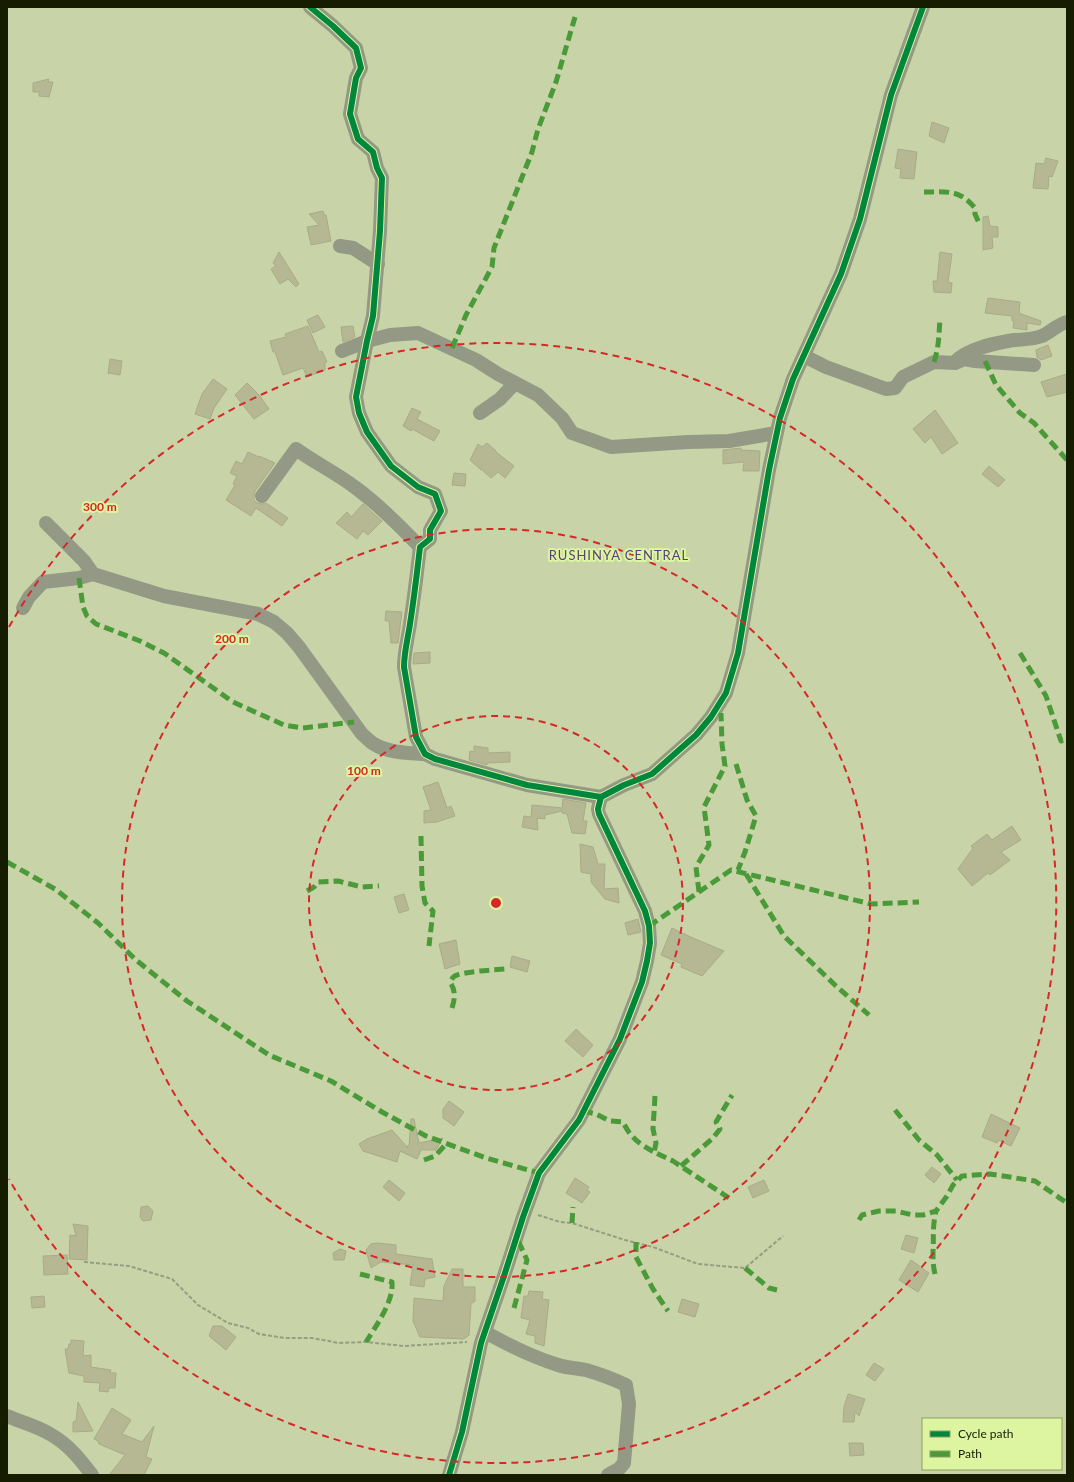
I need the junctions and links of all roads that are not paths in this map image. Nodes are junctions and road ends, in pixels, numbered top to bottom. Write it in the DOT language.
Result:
graph roads {
  1 [pos="310,7"];
  2 [pos="923,7"];
  3 [pos="340,246"];
  4 [pos="378,264"];
  5 [pos="1067,322"];
  6 [pos="367,341"];
  7 [pos="342,351"];
  8 [pos="804,356"];
  9 [pos="955,363"];
  10 [pos="1034,365"];
  11 [pos="514,382"];
  12 [pos="480,413"];
  13 [pos="776,433"];
  14 [pos="262,496"];
  15 [pos="46,523"];
  16 [pos="420,547"];
  17 [pos="93,574"];
  18 [pos="23,608"];
  19 [pos="425,754"];
  20 [pos="601,797"];
  21 [pos="483,1338"];
  22 [pos="7,1416"];
  23 [pos="92,1475"];
  24 [pos="449,1475"];
  25 [pos="608,1475"];
  1 -- 4 [label="street"];
  2 -- 8 [label="street"];
  3 -- 4 [label="street"];
  4 -- 6 [label="street"];
  5 -- 9 [label="street"];
  6 -- 7 [label="street"];
  6 -- 11 [label="street"];
  6 -- 16 [label="street"];
  8 -- 9 [label="street"];
  8 -- 13 [label="street"];
  9 -- 10 [label="street"];
  11 -- 12 [label="street"];
  11 -- 13 [label="street"];
  13 -- 20 [label="street"];
  14 -- 16 [label="street"];
  15 -- 17 [label="street"];
  16 -- 19 [label="street"];
  17 -- 18 [label="street"];
  17 -- 19 [label="street"];
  19 -- 20 [label="street"];
  20 -- 21 [label="street"];
  21 -- 24 [label="street"];
  21 -- 25 [label="street"];
  22 -- 23 [label="street"];
}
